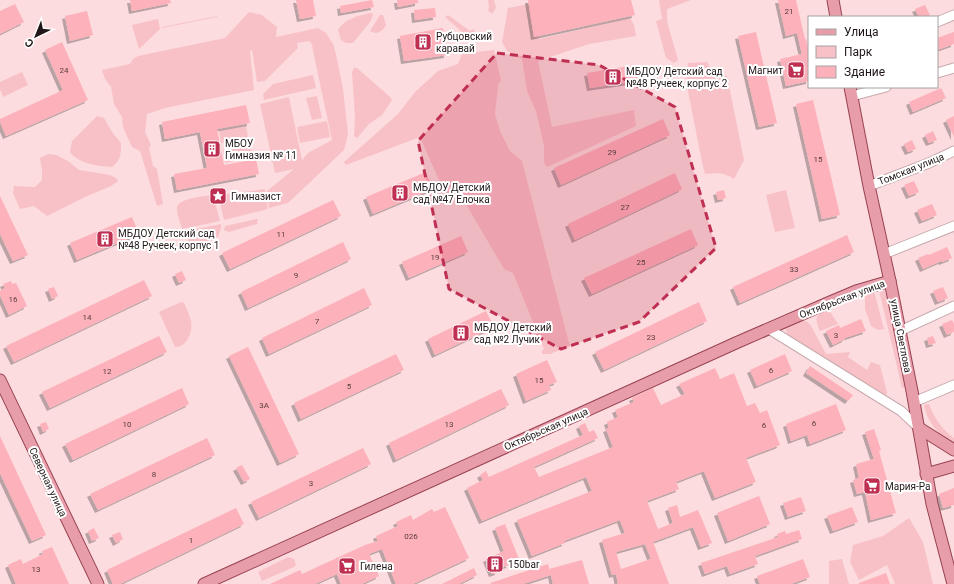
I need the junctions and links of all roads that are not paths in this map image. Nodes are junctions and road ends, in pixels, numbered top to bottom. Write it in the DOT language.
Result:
graph roads {
  1 [pos="833,0"];
  2 [pos="954,15"];
  3 [pos="836,16"];
  4 [pos="938,22"];
  5 [pos="954,68"];
  6 [pos="938,73"];
  7 [pos="879,88"];
  8 [pos="851,92"];
  9 [pos="954,151"];
  10 [pos="869,186"];
  11 [pos="954,226"];
  12 [pos="884,254"];
  13 [pos="890,281"];
  14 [pos="954,306"];
  15 [pos="769,329"];
  16 [pos="900,331"];
  17 [pos="0,380"];
  18 [pos="954,385"];
  19 [pos="914,402"];
  20 [pos="919,428"];
  21 [pos="954,450"];
  22 [pos="954,466"];
  23 [pos="926,474"];
  24 [pos="951,562"];
  25 [pos="98,584"];
  26 [pos="204,584"];
  27 [pos="953,584"];
  1 -- 3 [label="main road"];
  2 -- 4 [label="street"];
  5 -- 6 [label="street"];
  7 -- 8 [label="street"];
  8 -- 10 [label="main road, улица Светлова"];
  9 -- 10 [label="street, Томская улица"];
  10 -- 12 [label="main road, улица Светлова"];
  11 -- 12 [label="street"];
  12 -- 13 [label="main road, улица Светлова"];
  13 -- 15 [label="main road, Октябрьская улица"];
  13 -- 16 [label="main road, улица Светлова"];
  14 -- 16 [label="street"];
  15 -- 20 [label="street"];
  15 -- 26 [label="main road, Октябрьская улица"];
  16 -- 19 [label="main road, улица Светлова"];
  17 -- 25 [label="main road, Северная улица"];
  18 -- 19 [label="street"];
  19 -- 20 [label="main road, улица Светлова"];
  20 -- 21 [label="main road"];
  20 -- 23 [label="main road, улица Светлова"];
  22 -- 23 [label="main road"];
  23 -- 24 [label="main road, улица Светлова"];
  24 -- 27 [label="main road, улица Светлова"];
}
